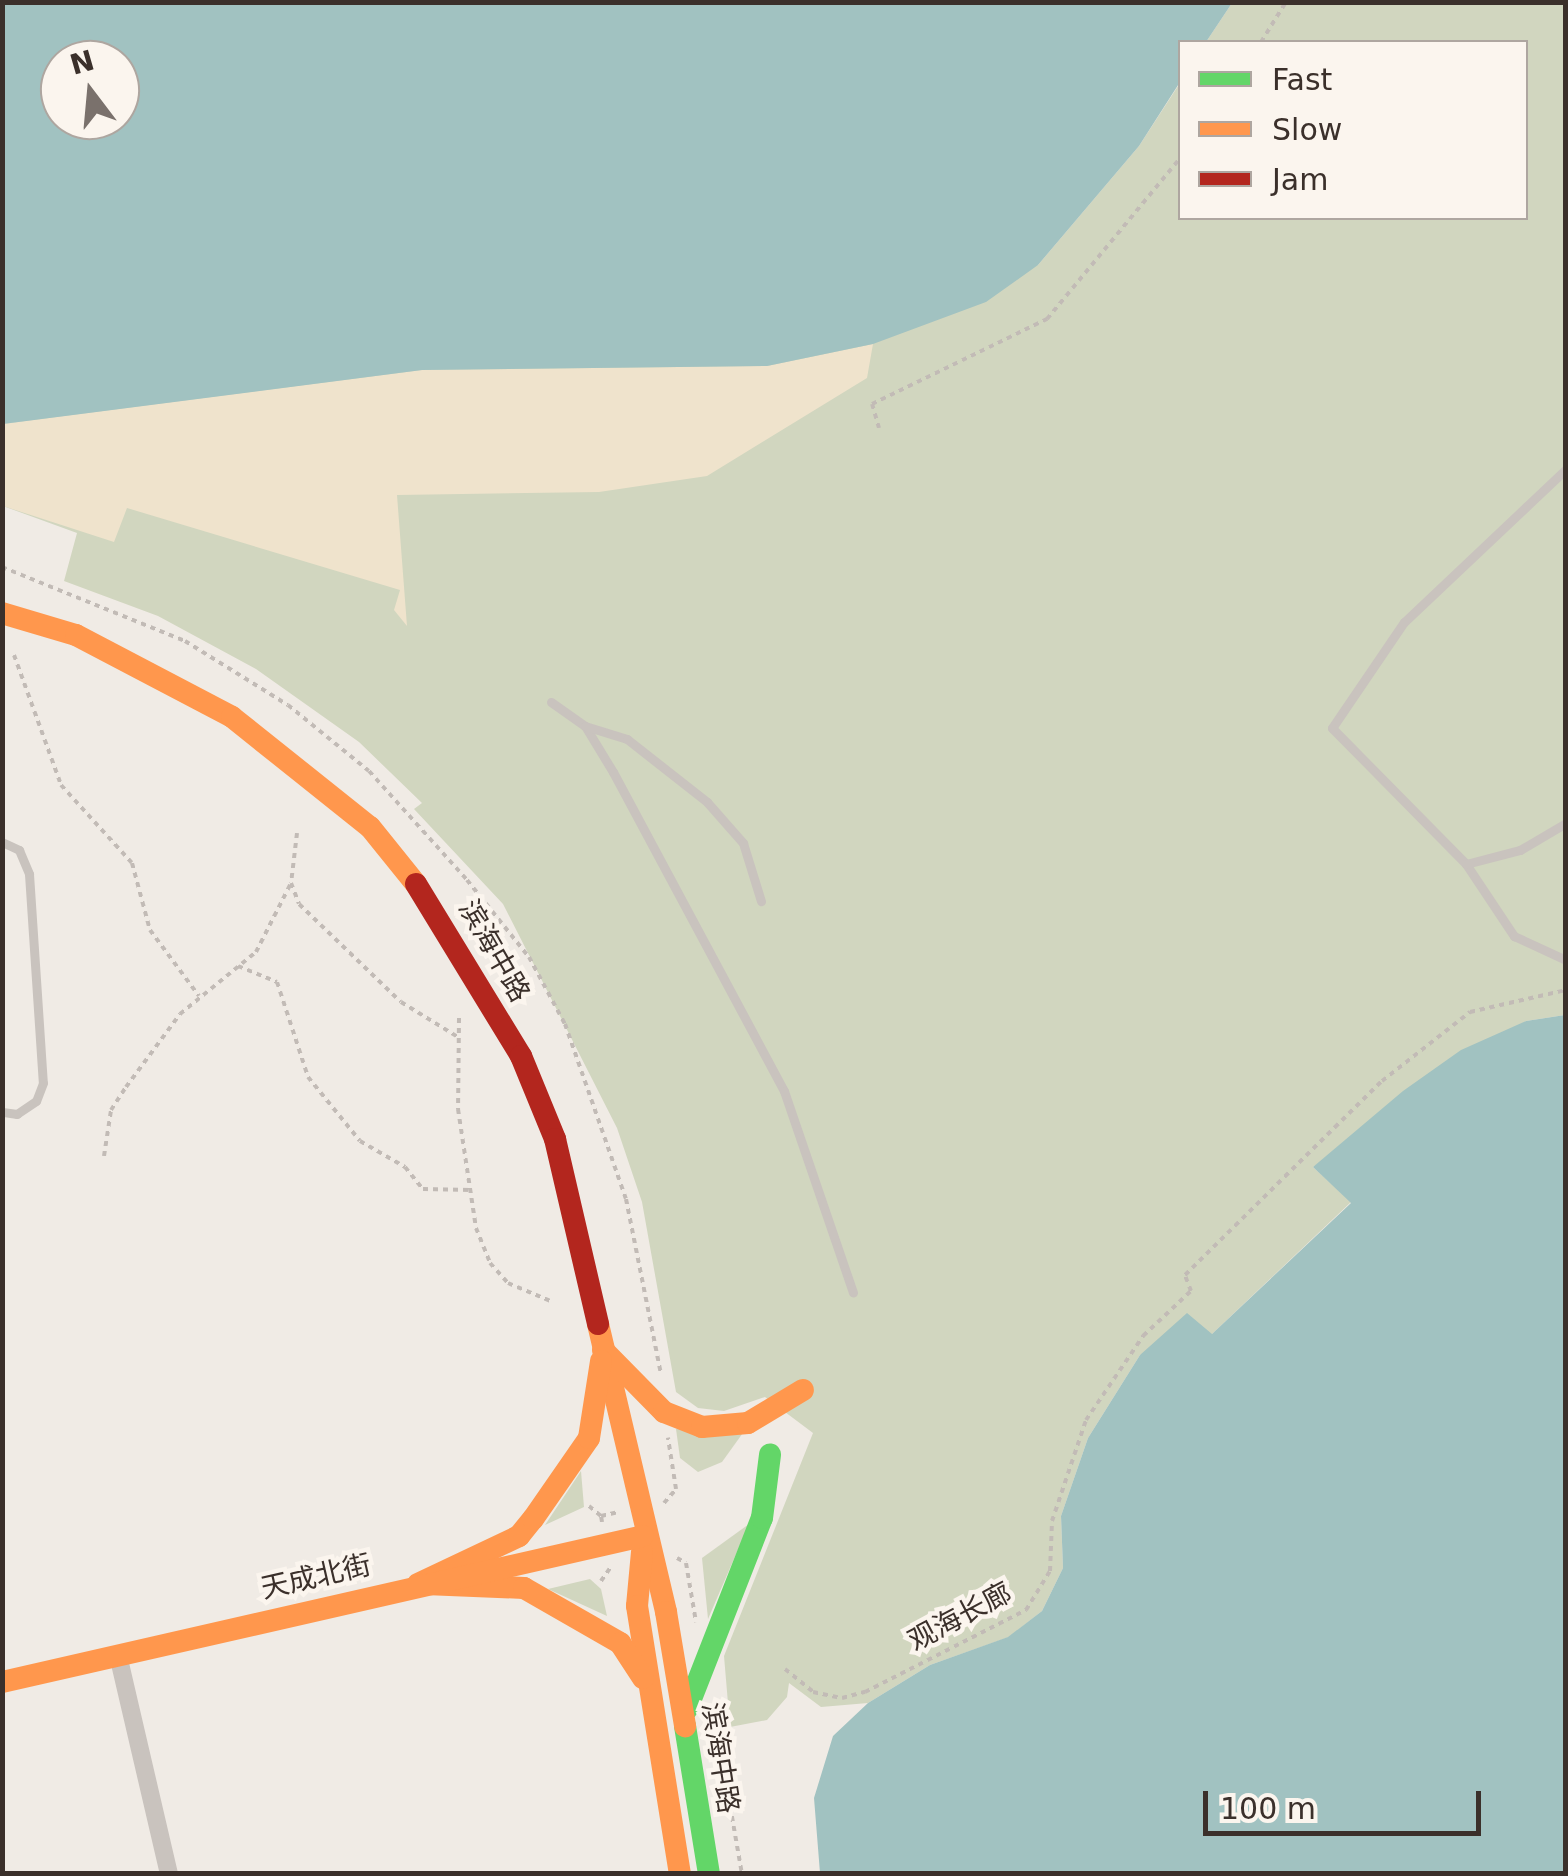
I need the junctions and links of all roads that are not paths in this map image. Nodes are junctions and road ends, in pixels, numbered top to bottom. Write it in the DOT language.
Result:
graph roads {
  1 [pos="1566,469"];
  2 [pos="2,613"];
  3 [pos="550,702"];
  4 [pos="584,726"];
  5 [pos="1566,823"];
  6 [pos="2,842"];
  7 [pos="1466,864"];
  8 [pos="761,900"];
  9 [pos="1566,960"];
  10 [pos="2,1112"];
  11 [pos="853,1292"];
  12 [pos="603,1350"];
  13 [pos="803,1390"];
  14 [pos="770,1454"];
  15 [pos="643,1536"];
  16 [pos="418,1584"];
  17 [pos="118,1655"];
  18 [pos="2,1682"];
  19 [pos="651,1692"];
  20 [pos="684,1720"];
  21 [pos="169,1874"];
  22 [pos="680,1874"];
  23 [pos="709,1874"];
  1 -- 7 [label="lane"];
  2 -- 12 [label="main road, 滨海中路"];
  3 -- 4 [label="lane"];
  4 -- 8 [label="lane"];
  4 -- 11 [label="lane"];
  5 -- 7 [label="lane"];
  6 -- 10 [label="lane"];
  7 -- 9 [label="lane"];
  12 -- 13 [label="main road"];
  12 -- 15 [label="main road, 滨海中路"];
  12 -- 16 [label="main road"];
  14 -- 20 [label="main road"];
  15 -- 16 [label="main road, 天成北街"];
  15 -- 19 [label="main road, 滨海中路"];
  15 -- 20 [label="main road, 滨海中路"];
  16 -- 17 [label="main road, 天成北街"];
  16 -- 19 [label="main road"];
  17 -- 18 [label="main road, 天成北街"];
  17 -- 21 [label="street"];
  19 -- 22 [label="main road, 滨海中路"];
  20 -- 23 [label="main road, 滨海中路"];
}
